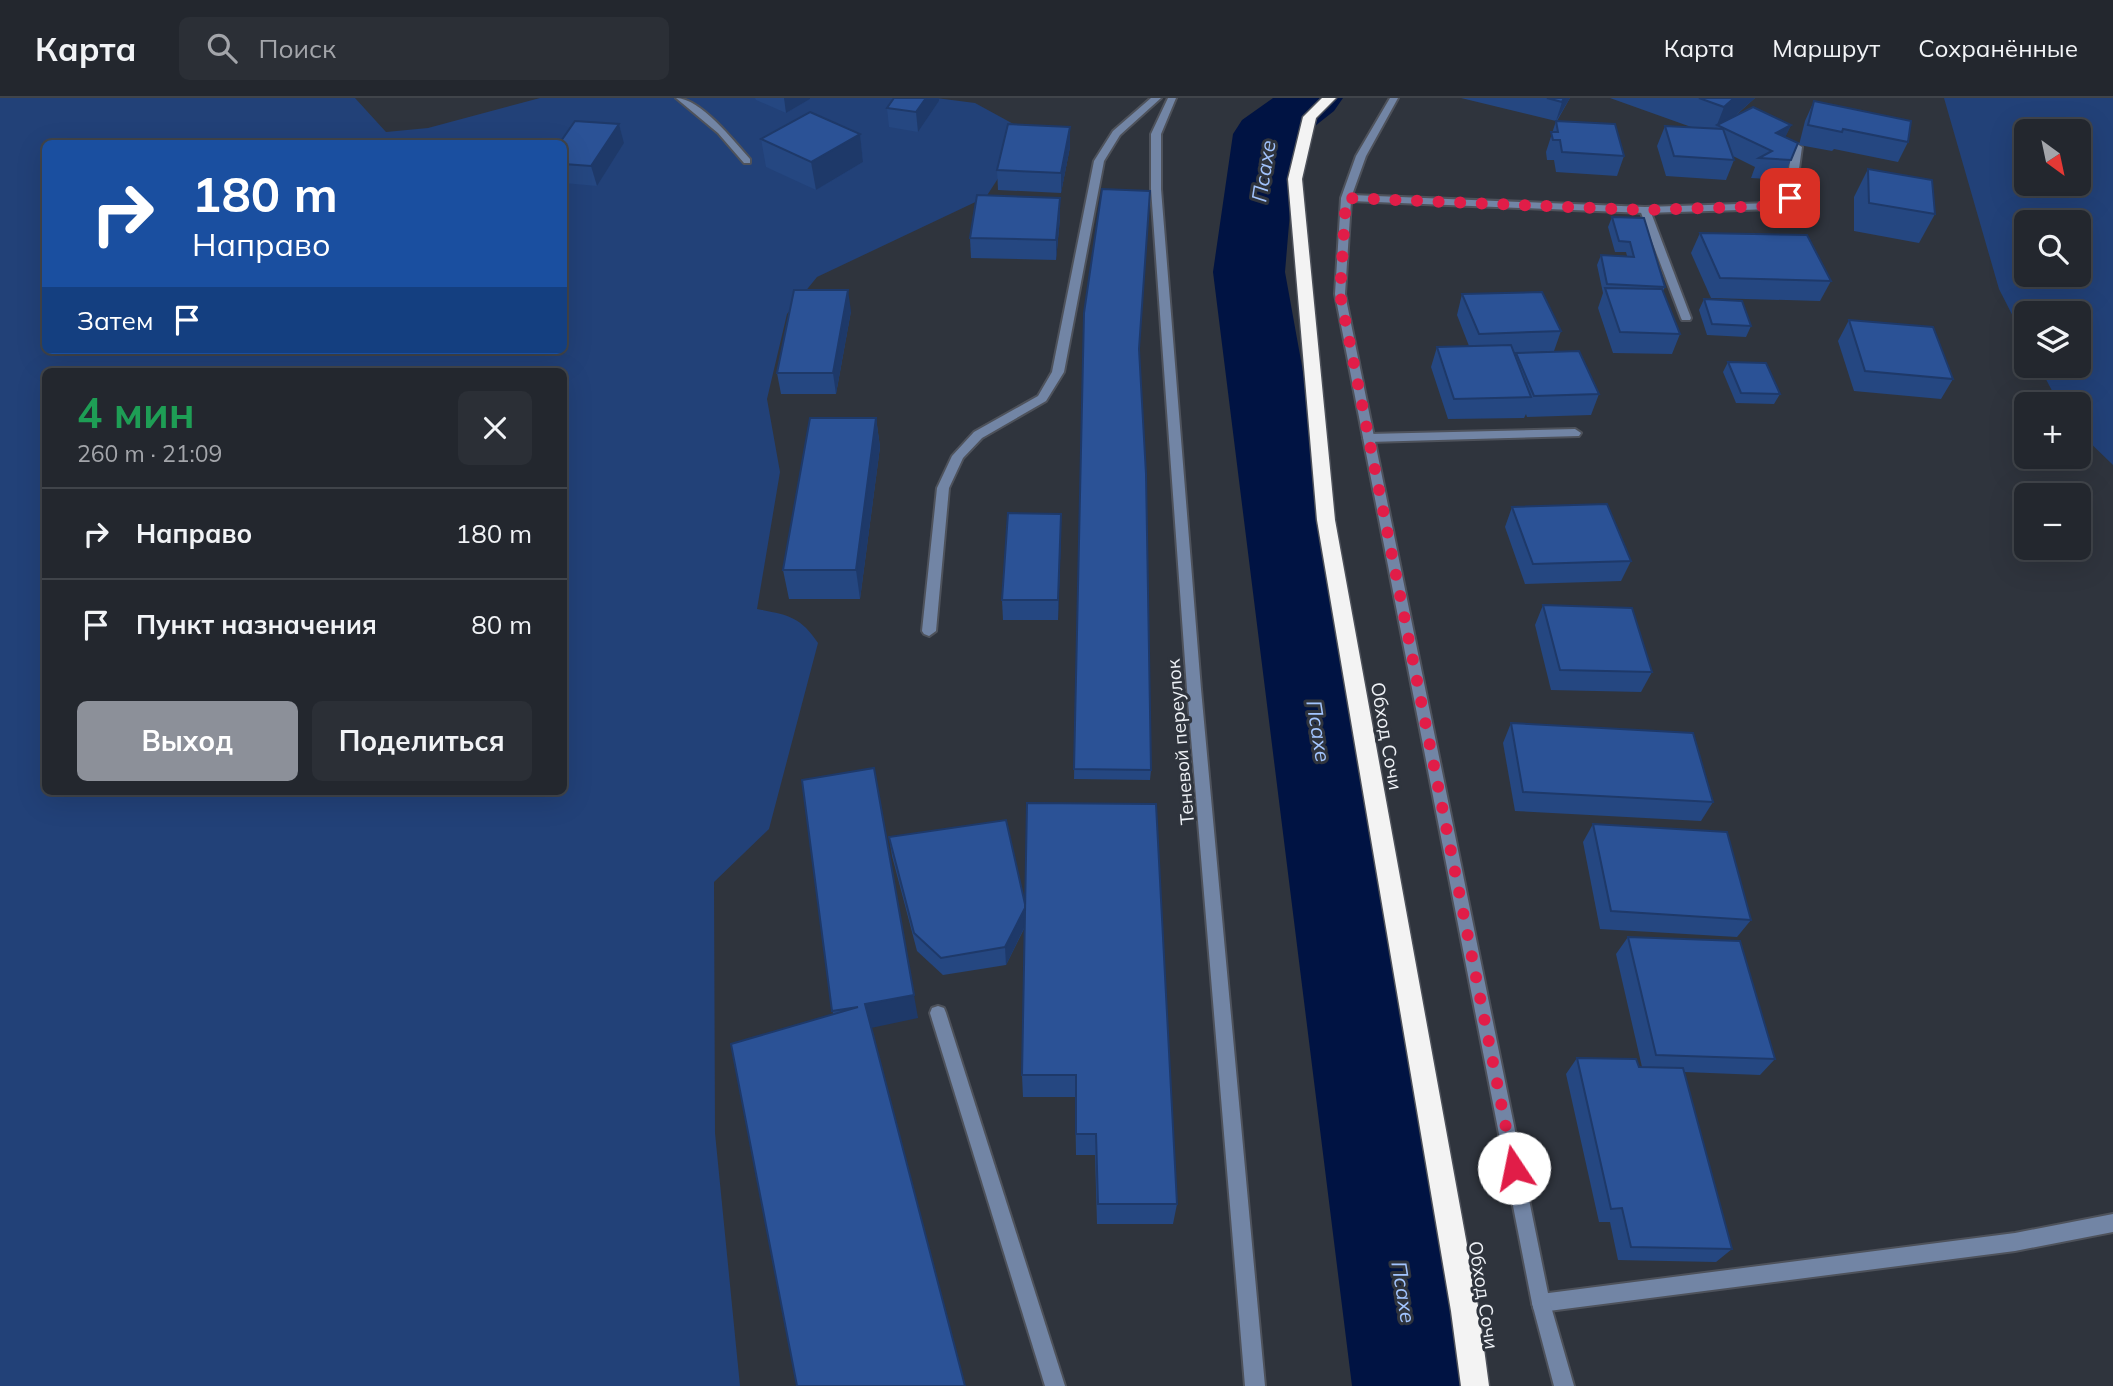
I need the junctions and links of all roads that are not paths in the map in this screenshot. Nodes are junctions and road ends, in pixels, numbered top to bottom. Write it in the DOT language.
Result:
graph roads {
  1 [pos="680,98"];
  2 [pos="1157,98"];
  3 [pos="1172,98"];
  4 [pos="1329,98"];
  5 [pos="1394,98"];
  6 [pos="1797,147"];
  7 [pos="747,161"];
  8 [pos="1346,198"];
  9 [pos="1645,210"];
  10 [pos="1686,317"];
  11 [pos="1575,433"];
  12 [pos="1369,438"];
  13 [pos="929,631"];
  14 [pos="938,1013"];
  15 [pos="2113,1223"];
  16 [pos="1541,1303"];
  17 [pos="1055,1386"];
  18 [pos="1255,1386"];
  19 [pos="1475,1386"];
  20 [pos="1564,1386"];
  1 -- 7 [label="street"];
  2 -- 13 [label="street"];
  3 -- 18 [label="street, Теневой переулок"];
  4 -- 19 [label="highway, Обход Сочи"];
  5 -- 8 [label="street"];
  6 -- 9 [label="street"];
  8 -- 9 [label="street"];
  8 -- 12 [label="street"];
  9 -- 10 [label="street"];
  11 -- 12 [label="street"];
  12 -- 16 [label="street"];
  14 -- 17 [label="street"];
  15 -- 16 [label="street"];
  16 -- 20 [label="street"];
}
